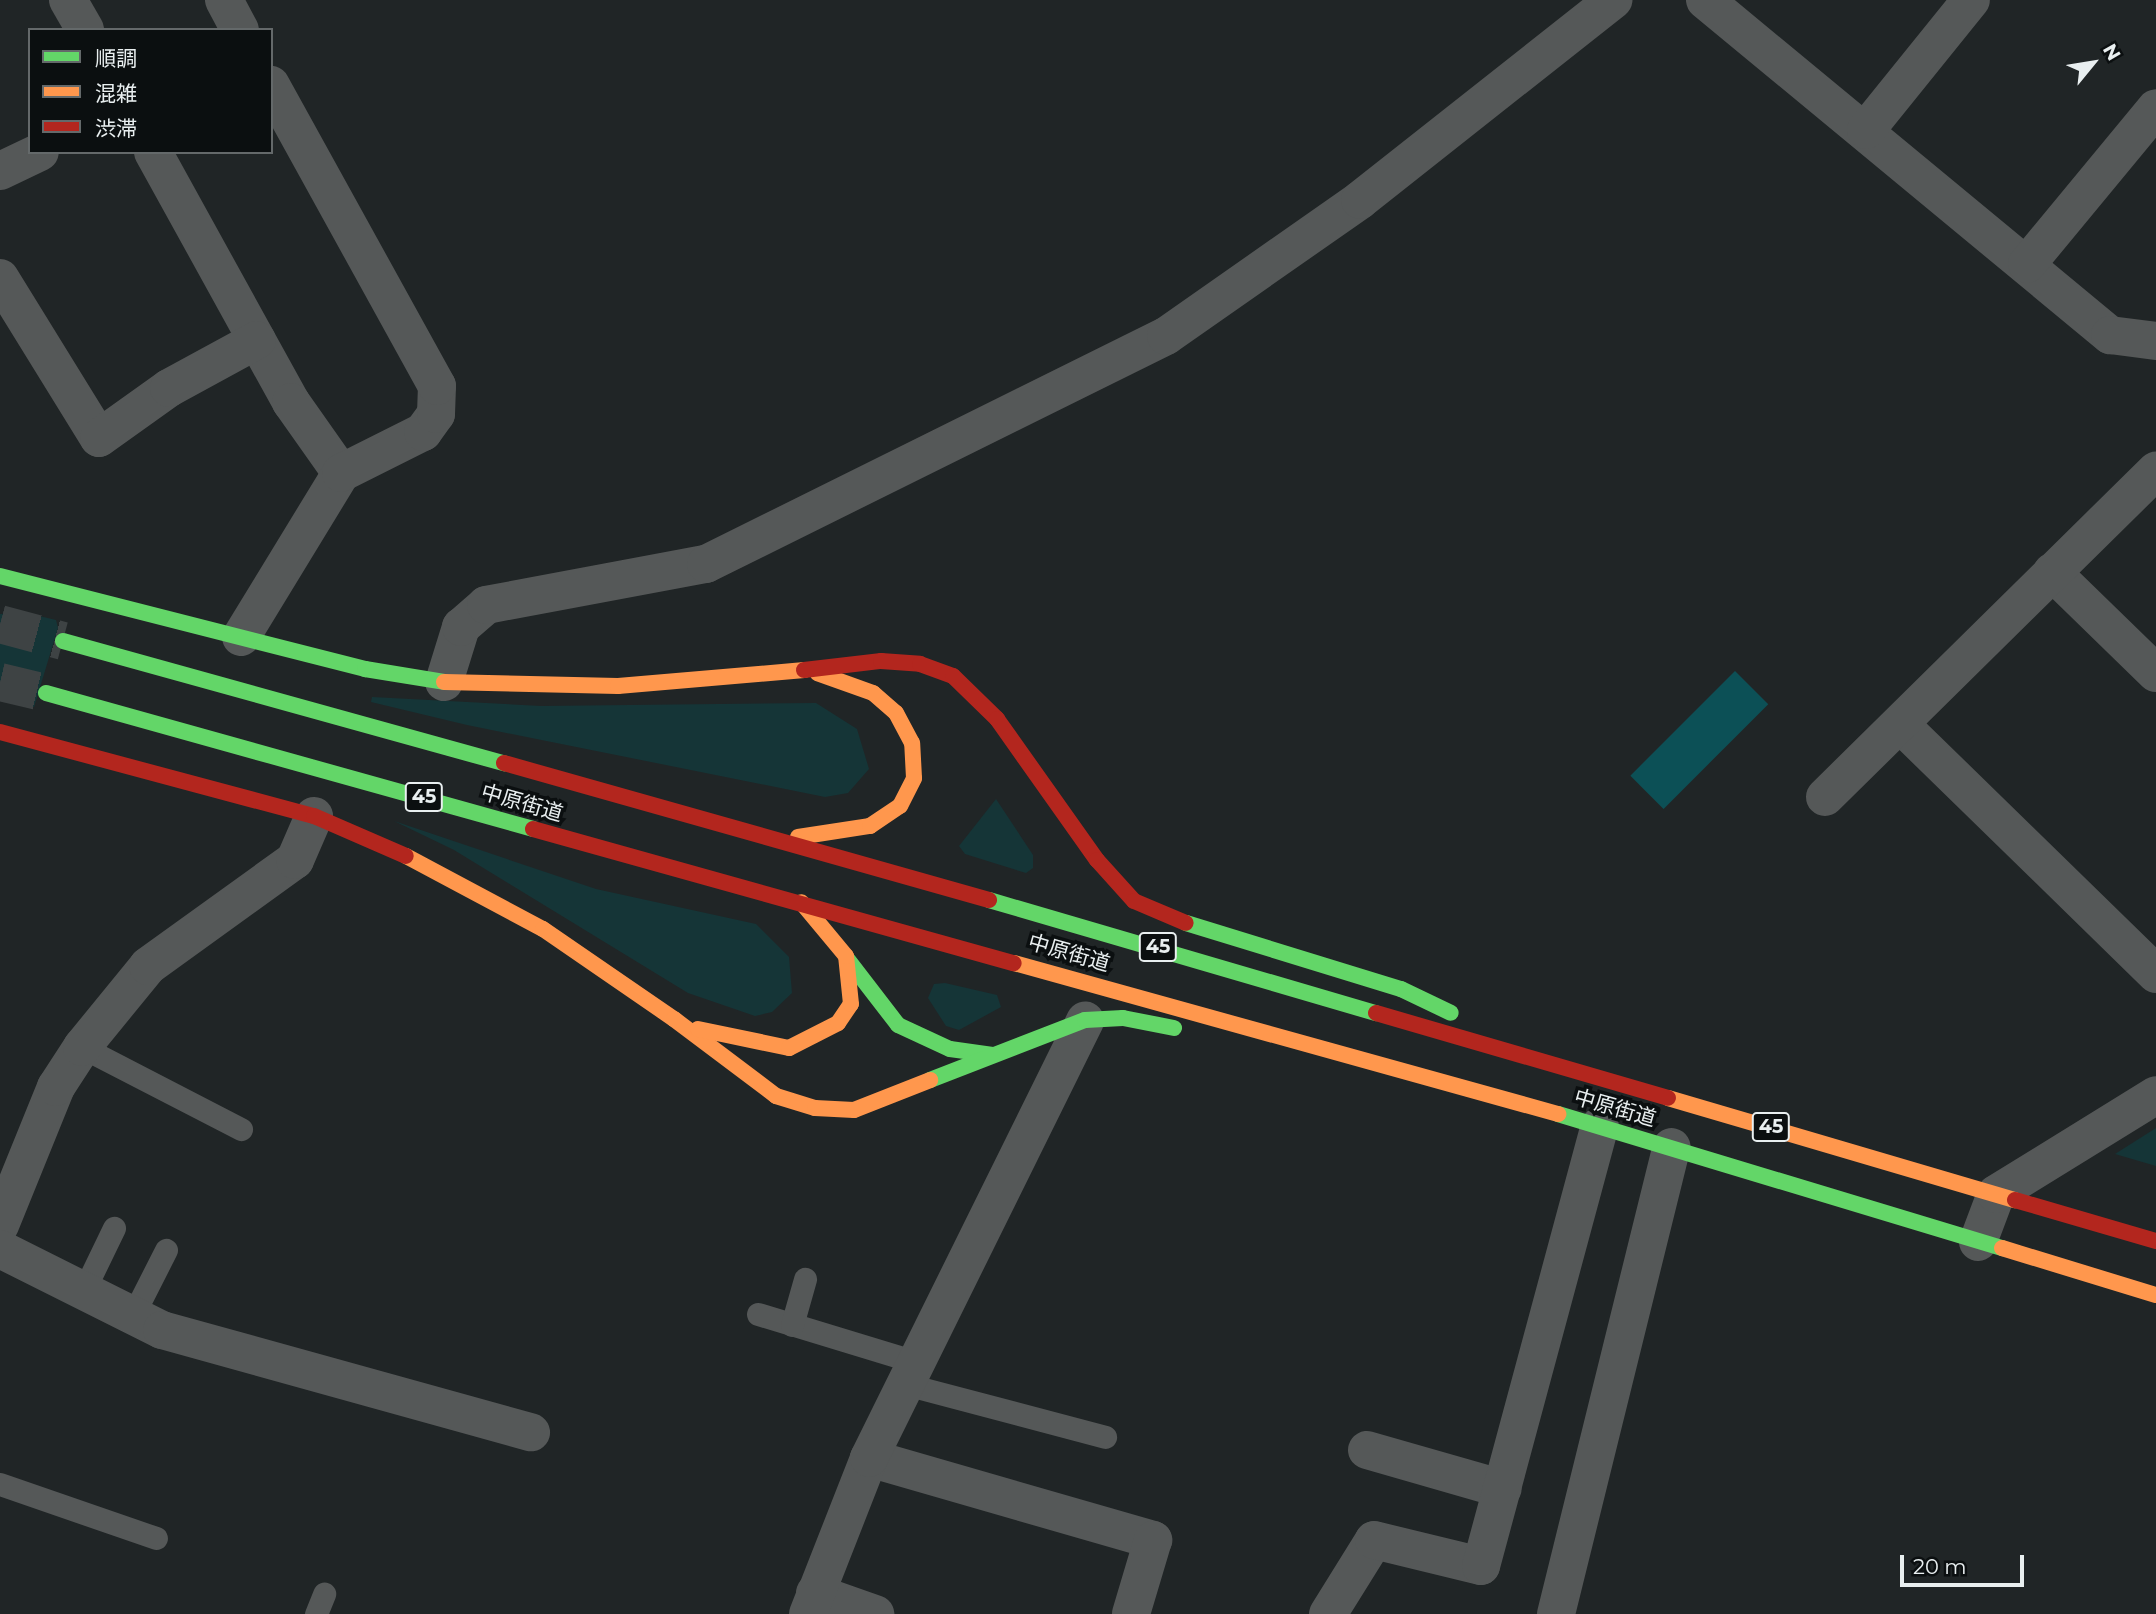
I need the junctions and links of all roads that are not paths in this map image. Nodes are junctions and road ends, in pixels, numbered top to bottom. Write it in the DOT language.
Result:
graph roads {
  1 [pos="68,0"];
  2 [pos="224,0"];
  3 [pos="1613,0"];
  4 [pos="1706,0"];
  5 [pos="1971,0"];
  6 [pos="84,28"];
  7 [pos="239,28"];
  8 [pos="273,89"];
  9 [pos="2156,108"];
  10 [pos="1866,130"];
  11 [pos="36,154"];
  12 [pos="154,154"];
  13 [pos="0,171"];
  14 [pos="2026,264"];
  15 [pos="0,278"];
  16 [pos="257,340"];
  17 [pos="2156,341"];
  18 [pos="2156,471"];
  19 [pos="341,473"];
  20 [pos="2052,572"];
  21 [pos="0,576"];
  22 [pos="241,637"];
  23 [pos="63,641"];
  24 [pos="804,670"];
  25 [pos="2156,673"];
  26 [pos="444,682"];
  27 [pos="46,693"];
  28 [pos="1900,724"];
  29 [pos="0,732"];
  30 [pos="1825,797"];
  31 [pos="314,816"];
  32 [pos="769,836"];
  33 [pos="801,902"];
  34 [pos="846,956"];
  35 [pos="2156,974"];
  36 [pos="674,1018"];
  37 [pos="1085,1020"];
  38 [pos="1260,1029"];
  39 [pos="82,1047"];
  40 [pos="993,1055"];
  41 [pos="1546,1059"];
  42 [pos="2156,1095"];
  43 [pos="1600,1126"];
  44 [pos="242,1129"];
  45 [pos="1672,1147"];
  46 [pos="1997,1194"];
  47 [pos="0,1225"];
  48 [pos="114,1228"];
  49 [pos="2156,1241"];
  50 [pos="1978,1242"];
  51 [pos="0,1249"];
  52 [pos="166,1250"];
  53 [pos="805,1279"];
  54 [pos="84,1290"];
  55 [pos="2156,1295"];
  56 [pos="758,1314"];
  57 [pos="133,1315"];
  58 [pos="792,1325"];
  59 [pos="911,1373"];
  60 [pos="531,1432"];
  61 [pos="1105,1437"];
  62 [pos="1367,1450"];
  63 [pos="869,1458"];
  64 [pos="0,1484"];
  65 [pos="1503,1489"];
  66 [pos="156,1538"];
  67 [pos="811,1604"];
  68 [pos="875,1614"];
  69 [pos="1131,1614"];
  70 [pos="1328,1614"];
  71 [pos="1556,1614"];
  1 -- 6 [label="street"];
  2 -- 7 [label="street"];
  3 -- 26 [label="street"];
  4 -- 10 [label="street"];
  5 -- 10 [label="street"];
  8 -- 19 [label="street"];
  9 -- 14 [label="street"];
  10 -- 14 [label="street"];
  11 -- 13 [label="street"];
  12 -- 16 [label="street"];
  14 -- 17 [label="street"];
  15 -- 16 [label="street"];
  16 -- 19 [label="street"];
  18 -- 20 [label="street"];
  19 -- 22 [label="street"];
  20 -- 25 [label="street"];
  20 -- 28 [label="street"];
  21 -- 22 [label="main road"];
  22 -- 26 [label="main road"];
  23 -- 32 [label="main road, 中原街道 / 45"];
  24 -- 26 [label="main road"];
  24 -- 32 [label="main road"];
  24 -- 41 [label="main road"];
  27 -- 33 [label="main road, 中原街道 / 45"];
  28 -- 30 [label="street"];
  28 -- 35 [label="street"];
  29 -- 31 [label="main road"];
  31 -- 36 [label="main road"];
  31 -- 39 [label="street"];
  32 -- 41 [label="main road, 中原街道 / 45"];
  33 -- 34 [label="main road"];
  33 -- 38 [label="main road, 中原街道 / 45"];
  34 -- 36 [label="main road"];
  34 -- 40 [label="main road"];
  36 -- 40 [label="main road"];
  37 -- 38 [label="main road"];
  37 -- 40 [label="main road"];
  37 -- 59 [label="street"];
  38 -- 43 [label="main road, 中原街道 / 45"];
  39 -- 44 [label="lane"];
  39 -- 47 [label="street"];
  41 -- 46 [label="main road, 中原街道 / 45"];
  42 -- 46 [label="street"];
  43 -- 45 [label="main road, 中原街道 / 45"];
  43 -- 65 [label="street"];
  45 -- 50 [label="main road, 中原街道 / 45"];
  45 -- 71 [label="street"];
  46 -- 49 [label="main road, 中原街道 / 45"];
  46 -- 50 [label="street"];
  48 -- 54 [label="lane"];
  50 -- 55 [label="main road, 中原街道 / 45"];
  51 -- 54 [label="street"];
  52 -- 57 [label="lane"];
  53 -- 58 [label="lane"];
  54 -- 57 [label="street"];
  56 -- 58 [label="lane"];
  57 -- 60 [label="street"];
  58 -- 59 [label="lane"];
  59 -- 61 [label="lane"];
  59 -- 63 [label="street"];
  62 -- 65 [label="street"];
  63 -- 67 [label="street"];
  63 -- 69 [label="street"];
  64 -- 66 [label="lane"];
  65 -- 70 [label="street"];
  67 -- 68 [label="street"];
}
